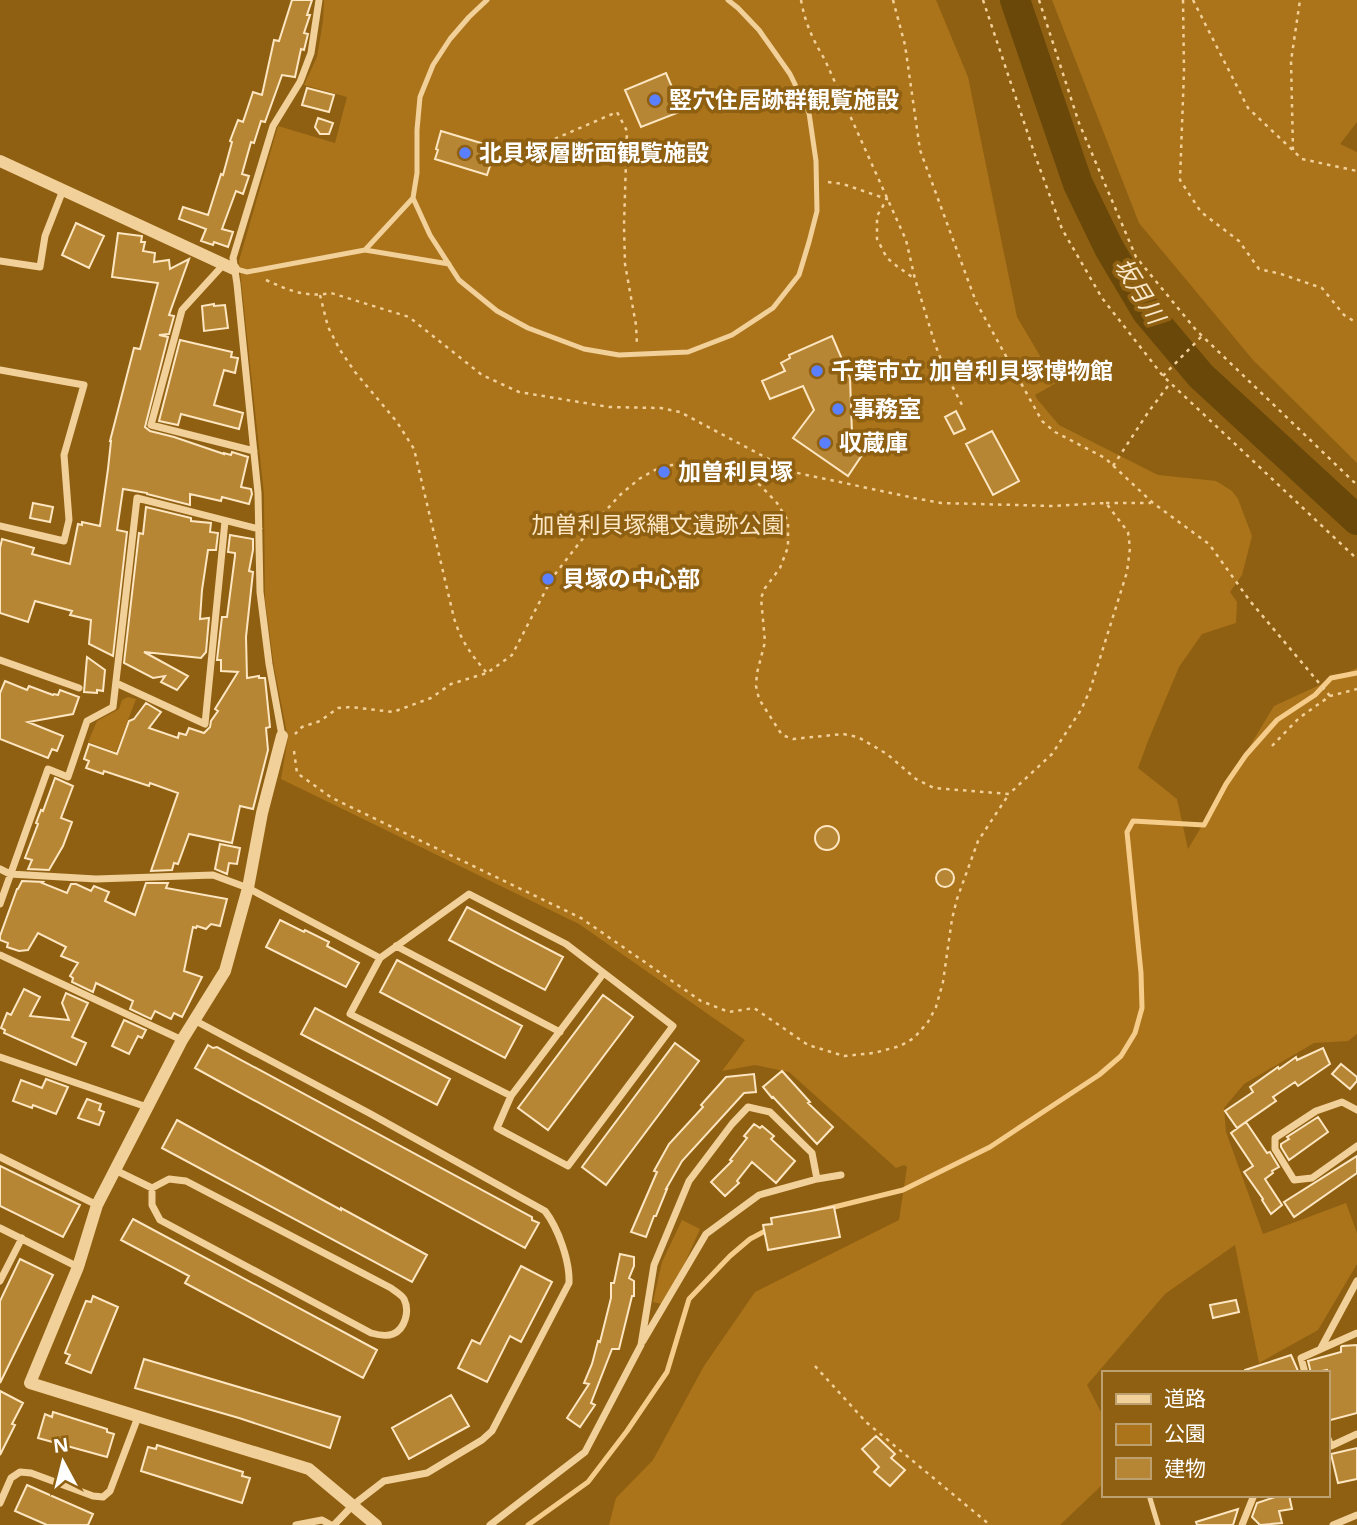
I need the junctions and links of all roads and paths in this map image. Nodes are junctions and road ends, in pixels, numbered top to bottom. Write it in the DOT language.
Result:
graph roads {
  1 [pos="319,0"];
  2 [pos="487,0"];
  3 [pos="728,0"];
  4 [pos="802,0"];
  5 [pos="893,0"];
  6 [pos="983,0"];
  7 [pos="1039,0"];
  8 [pos="1183,0"];
  9 [pos="1193,0"];
  10 [pos="1300,0"];
  11 [pos="1293,150"];
  12 [pos="508,159"];
  13 [pos="0,162"];
  14 [pos="1357,171"];
  15 [pos="816,179"];
  16 [pos="62,190"];
  17 [pos="413,198"];
  18 [pos="887,199"];
  19 [pos="365,250"];
  20 [pos="0,261"];
  21 [pos="449,264"];
  22 [pos="229,267"];
  23 [pos="247,272"];
  24 [pos="915,279"];
  25 [pos="320,295"];
  26 [pos="1357,323"];
  27 [pos="1202,336"];
  28 [pos="638,355"];
  29 [pos="0,370"];
  30 [pos="1163,376"];
  31 [pos="1171,382"];
  32 [pos="963,407"];
  33 [pos="254,451"];
  34 [pos="1113,466"];
  35 [pos="1357,485"];
  36 [pos="1105,503"];
  37 [pos="1153,503"];
  38 [pos="225,521"];
  39 [pos="0,526"];
  40 [pos="259,528"];
  41 [pos="1357,559"];
  42 [pos="0,660"];
  43 [pos="487,673"];
  44 [pos="116,683"];
  45 [pos="79,688"];
  46 [pos="1357,689"];
  47 [pos="1330,696"];
  48 [pos="291,725"];
  49 [pos="291,737"];
  50 [pos="1272,746"];
  51 [pos="294,749"];
  52 [pos="1009,794"];
  53 [pos="0,869"];
  54 [pos="10,874"];
  55 [pos="248,888"];
  56 [pos="0,904"];
  57 [pos="396,946"];
  58 [pos="0,955"];
  59 [pos="380,958"];
  60 [pos="603,974"];
  61 [pos="194,1020"];
  62 [pos="560,1032"];
  63 [pos="182,1040"];
  64 [pos="0,1057"];
  65 [pos="511,1096"];
  66 [pos="147,1107"];
  67 [pos="1357,1110"];
  68 [pos="1357,1146"];
  69 [pos="0,1157"];
  70 [pos="115,1170"];
  71 [pos="841,1175"];
  72 [pos="817,1179"];
  73 [pos="152,1188"];
  74 [pos="97,1205"];
  75 [pos="0,1228"];
  76 [pos="22,1238"];
  77 [pos="78,1267"];
  78 [pos="1357,1280"];
  79 [pos="0,1282"];
  80 [pos="1357,1333"];
  81 [pos="641,1345"];
  82 [pos="1321,1348"];
  83 [pos="815,1366"];
  84 [pos="1305,1371"];
  85 [pos="138,1417"];
  86 [pos="1357,1434"];
  87 [pos="1329,1441"];
  88 [pos="1150,1497"];
  89 [pos="1253,1497"];
  90 [pos="0,1503"];
  91 [pos="353,1505"];
  92 [pos="1357,1515"];
  93 [pos="296,1525"];
  94 [pos="333,1525"];
  95 [pos="376,1525"];
  96 [pos="490,1525"];
  97 [pos="990,1525"];
  98 [pos="1158,1525"];
  99 [pos="1242,1525"];
  100 [pos="1333,1525"];
  1 -- 22 [label="street"];
  2 -- 17 [label="lane"];
  3 -- 15 [label="lane"];
  4 -- 18 [label="path"];
  5 -- 34 [label="path"];
  6 -- 30 [label="path"];
  7 -- 27 [label="path"];
  8 -- 26 [label="path"];
  9 -- 11 [label="path"];
  10 -- 11 [label="path"];
  11 -- 14 [label="path"];
  12 -- 28 [label="path"];
  13 -- 16 [label="street"];
  15 -- 18 [label="path"];
  15 -- 28 [label="lane"];
  16 -- 20 [label="street"];
  16 -- 22 [label="street"];
  17 -- 19 [label="lane"];
  17 -- 21 [label="lane"];
  18 -- 24 [label="path"];
  18 -- 24 [label="path"];
  19 -- 21 [label="lane"];
  19 -- 23 [label="lane"];
  21 -- 28 [label="lane"];
  22 -- 23 [label="lane"];
  22 -- 33 [label="street"];
  22 -- 33 [label="street"];
  23 -- 25 [label="path"];
  24 -- 32 [label="path"];
  25 -- 36 [label="path"];
  25 -- 43 [label="path"];
  27 -- 30 [label="path"];
  27 -- 35 [label="path"];
  29 -- 39 [label="street"];
  30 -- 31 [label="path"];
  31 -- 34 [label="path"];
  31 -- 41 [label="path"];
  33 -- 40 [label="street"];
  34 -- 37 [label="path"];
  36 -- 37 [label="path"];
  36 -- 52 [label="path"];
  37 -- 47 [label="path"];
  38 -- 40 [label="street"];
  38 -- 44 [label="street"];
  38 -- 44 [label="street"];
  40 -- 49 [label="street"];
  42 -- 45 [label="street"];
  43 -- 49 [label="path"];
  43 -- 52 [label="path"];
  44 -- 54 [label="street"];
  46 -- 47 [label="path"];
  47 -- 50 [label="path"];
  48 -- 49 [label="path"];
  49 -- 55 [label="street"];
  51 -- 52 [label="path"];
  53 -- 54 [label="street"];
  54 -- 55 [label="street"];
  54 -- 56 [label="street"];
  55 -- 59 [label="street"];
  55 -- 61 [label="street"];
  57 -- 59 [label="street"];
  57 -- 60 [label="street"];
  57 -- 62 [label="street"];
  58 -- 63 [label="street"];
  59 -- 65 [label="street"];
  60 -- 62 [label="street"];
  60 -- 65 [label="street"];
  61 -- 63 [label="street"];
  61 -- 91 [label="street"];
  62 -- 65 [label="street"];
  63 -- 66 [label="street"];
  64 -- 66 [label="street"];
  66 -- 70 [label="street"];
  67 -- 68 [label="street"];
  69 -- 74 [label="street"];
  70 -- 73 [label="street"];
  70 -- 74 [label="street"];
  71 -- 72 [label="street"];
  72 -- 81 [label="street"];
  72 -- 81 [label="street"];
  73 -- 73 [label="street"];
  74 -- 77 [label="street"];
  75 -- 76 [label="street"];
  76 -- 77 [label="street"];
  76 -- 79 [label="street"];
  77 -- 85 [label="street"];
  78 -- 82 [label="street"];
  80 -- 82 [label="street"];
  81 -- 96 [label="street"];
  82 -- 84 [label="street"];
  83 -- 97 [label="path"];
  85 -- 90 [label="street"];
  85 -- 91 [label="street"];
  86 -- 87 [label="street"];
  88 -- 98 [label="lane"];
  89 -- 99 [label="street"];
  91 -- 94 [label="street"];
  91 -- 95 [label="street"];
  92 -- 100 [label="street"];
  93 -- 94 [label="street"];
}
